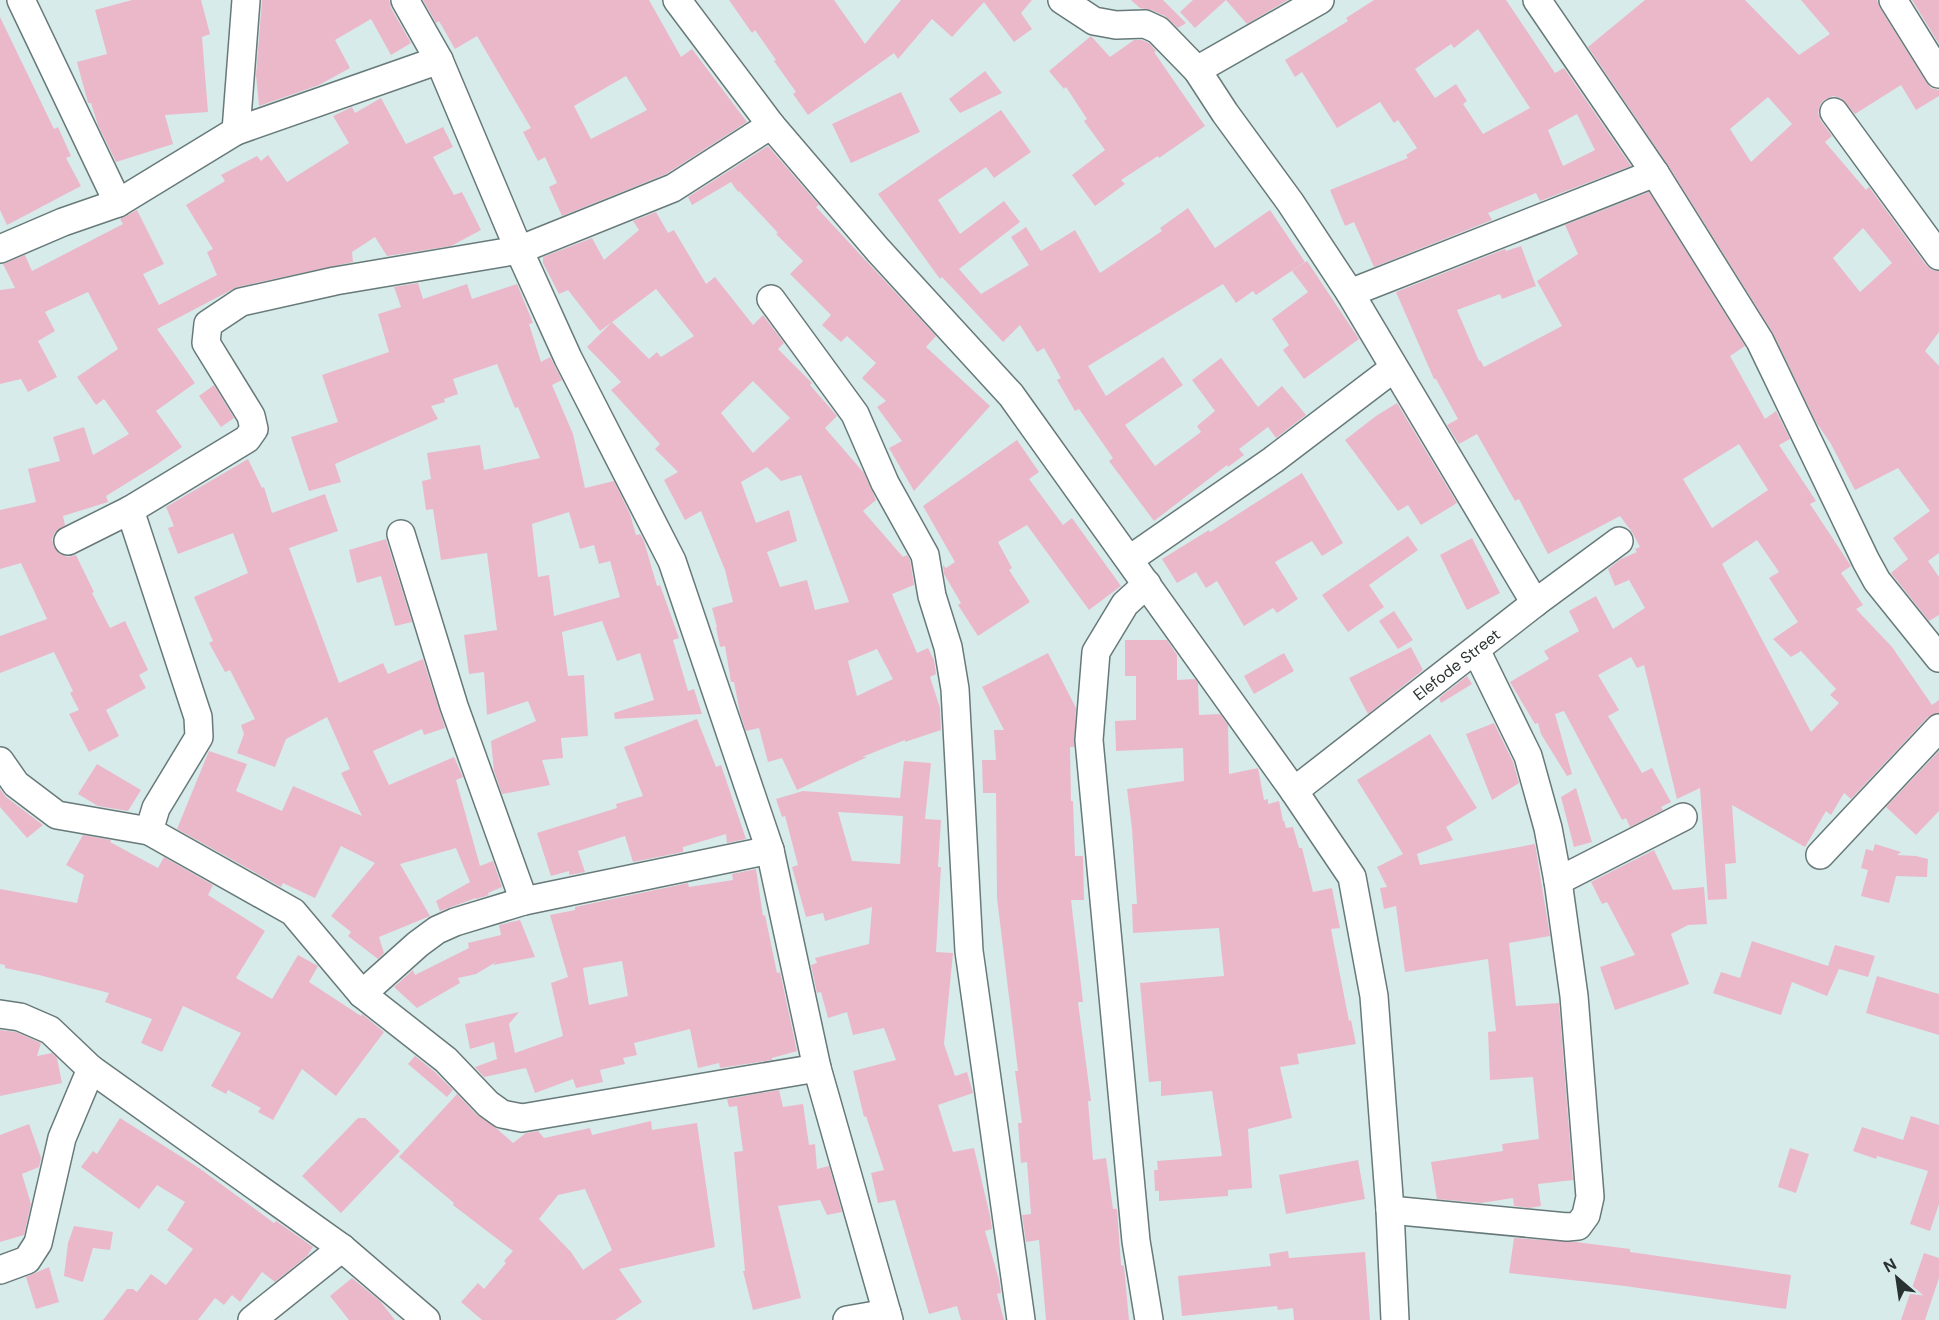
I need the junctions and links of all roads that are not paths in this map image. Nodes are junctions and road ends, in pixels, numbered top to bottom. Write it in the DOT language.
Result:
graph roads {
  1 [pos="21,0"];
  2 [pos="246,0"];
  3 [pos="405,0"];
  4 [pos="677,0"];
  5 [pos="1062,0"];
  6 [pos="1537,0"];
  7 [pos="1893,0"];
  8 [pos="1311,2"];
  9 [pos="439,60"];
  10 [pos="1197,70"];
  11 [pos="1939,74"];
  12 [pos="1834,112"];
  13 [pos="771,125"];
  14 [pos="236,131"];
  15 [pos="1655,173"];
  16 [pos="118,203"];
  17 [pos="0,249"];
  18 [pos="519,250"];
  19 [pos="1939,256"];
  20 [pos="1350,293"];
  21 [pos="771,298"];
  22 [pos="1394,368"];
  23 [pos="130,510"];
  24 [pos="401,534"];
  25 [pos="68,541"];
  26 [pos="1619,541"];
  27 [pos="1130,559"];
  28 [pos="1148,584"];
  29 [pos="1535,603"];
  30 [pos="1476,650"];
  31 [pos="1939,658"];
  32 [pos="1939,728"];
  33 [pos="0,762"];
  34 [pos="1294,791"];
  35 [pos="1683,817"];
  36 [pos="148,831"];
  37 [pos="770,850"];
  38 [pos="1820,855"];
  39 [pos="1558,881"];
  40 [pos="524,901"];
  41 [pos="362,994"];
  42 [pos="0,1014"];
  43 [pos="817,1068"];
  44 [pos="91,1069"];
  45 [pos="1390,1210"];
  46 [pos="342,1248"];
  47 [pos="0,1270"];
  48 [pos="888,1316"];
  49 [pos="252,1320"];
  50 [pos="426,1320"];
  51 [pos="847,1320"];
  52 [pos="1021,1320"];
  53 [pos="1149,1320"];
  54 [pos="1395,1320"];
  1 -- 16 [label="street"];
  2 -- 14 [label="street"];
  3 -- 9 [label="street"];
  4 -- 13 [label="street"];
  5 -- 10 [label="street"];
  6 -- 15 [label="street"];
  7 -- 11 [label="street"];
  8 -- 10 [label="street"];
  9 -- 14 [label="street"];
  9 -- 18 [label="street"];
  10 -- 20 [label="street"];
  12 -- 19 [label="street"];
  13 -- 18 [label="street"];
  13 -- 27 [label="street"];
  14 -- 16 [label="street"];
  15 -- 20 [label="street"];
  15 -- 31 [label="street"];
  16 -- 17 [label="street"];
  18 -- 23 [label="street"];
  18 -- 37 [label="street"];
  20 -- 22 [label="street"];
  21 -- 52 [label="street"];
  22 -- 27 [label="street"];
  22 -- 29 [label="street"];
  23 -- 25 [label="street"];
  23 -- 36 [label="street"];
  24 -- 40 [label="street"];
  26 -- 29 [label="street, Elefode Street"];
  27 -- 28 [label="street"];
  28 -- 34 [label="street"];
  28 -- 53 [label="street"];
  29 -- 30 [label="street, Elefode Street"];
  30 -- 34 [label="street, Elefode Street"];
  30 -- 39 [label="street"];
  32 -- 38 [label="street"];
  33 -- 36 [label="street"];
  34 -- 45 [label="street"];
  35 -- 39 [label="street"];
  36 -- 41 [label="street"];
  37 -- 40 [label="street"];
  37 -- 43 [label="street"];
  39 -- 45 [label="street"];
  40 -- 41 [label="street"];
  41 -- 43 [label="street"];
  42 -- 44 [label="street"];
  43 -- 48 [label="street"];
  44 -- 46 [label="street"];
  44 -- 47 [label="street"];
  45 -- 54 [label="street"];
  46 -- 49 [label="street"];
  46 -- 50 [label="street"];
  48 -- 51 [label="street"];
}
